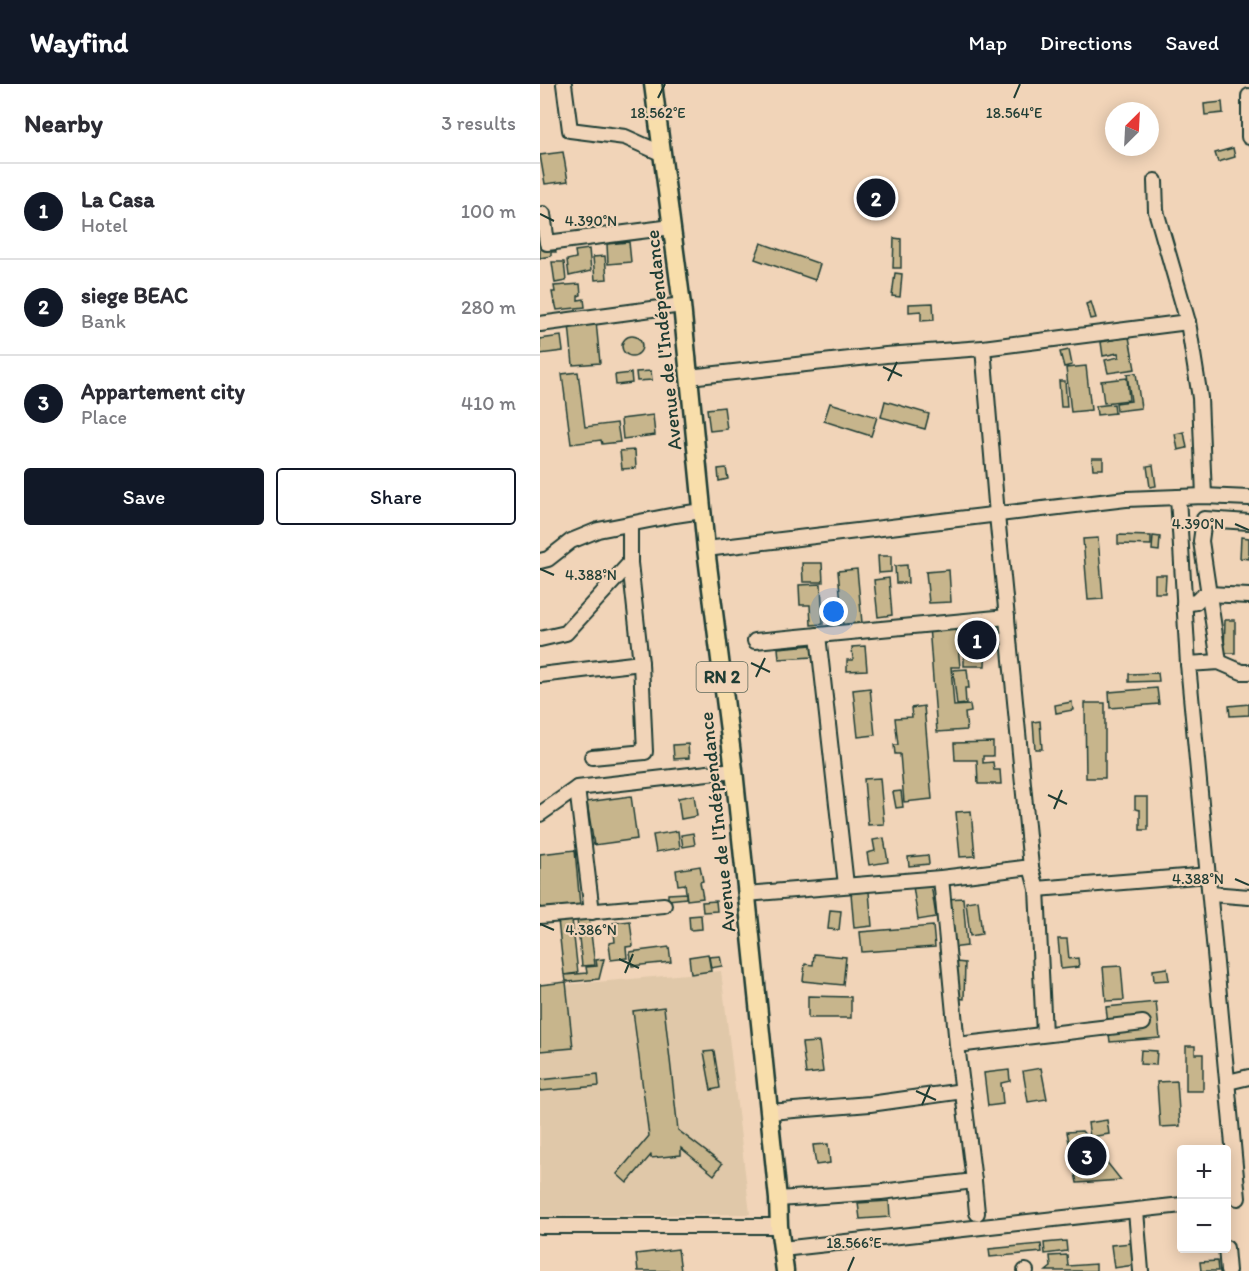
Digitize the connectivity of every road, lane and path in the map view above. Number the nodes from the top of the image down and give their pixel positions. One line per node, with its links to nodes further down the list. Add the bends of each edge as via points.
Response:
1 (564, 84): 5 (street, via 570,130 625,137)
2 (653, 84): 5 (main road, Avenue de l'Indépendance / RN 2)
3 (1249, 96): 4 (street)
4 (1249, 137)
5 (663, 154): 8 (main road, Avenue de l'Indépendance / RN 2)
6 (1155, 181): 10 (street, via 1156,211)
7 (543, 214): 8 (street, via 547,243)
8 (672, 227): 9 (main road, Avenue de l'Indépendance / RN 2)
9 (682, 305): 11 (street); 13 (main road, Avenue de l'Indépendance / RN 2)
10 (1188, 322): 12 (street); 14 (street, via 1200,398)
11 (540, 324)
12 (983, 348): 13 (street); 18 (street)
13 (689, 377): 17 (main road, Avenue de l'Indépendance / RN 2)
14 (1204, 496): 15 (street); 16 (street)
15 (1178, 497): 18 (street, via 1126,499); 26 (street)
16 (1249, 498)
17 (702, 511): 20 (street); 21 (main road, Avenue de l'Indépendance / RN 2)
18 (997, 515): 21 (street); 27 (street)
19 (1249, 522): 24 (street, via 1204,519 1201,540)
20 (630, 524): 22 (street, via 598,530 571,541); 23 (street)
21 (706, 549): 37 (main road, Avenue de l'Indépendance / RN 2)
22 (540, 561)
23 (630, 563): 29 (street, via 566,633); 32 (street)
24 (1208, 594): 25 (street); 26 (street); 31 (street)
25 (1249, 596)
26 (1184, 604): 33 (street)
27 (1007, 617): 28 (street); 40 (street)
28 (818, 636): 30 (street); 43 (street)
29 (540, 639)
30 (755, 641)
31 (1218, 662): 33 (street); 34 (street)
32 (640, 663): 35 (street); 36 (street, via 645,752)
33 (1188, 664): 41 (street)
34 (1249, 672)
35 (540, 675)
36 (592, 757)
37 (735, 770): 38 (street); 45 (main road, Avenue de l'Indépendance / RN 2)
38 (577, 788): 39 (street); 49 (street)
39 (540, 814)
40 (1031, 867): 42 (street); 44 (street)
41 (1209, 875): 44 (street); 46 (street)
42 (941, 878): 43 (street); 53 (street)
43 (846, 885): 45 (street)
44 (1037, 889): 52 (street)
45 (746, 894): 57 (main road, Avenue de l'Indépendance / RN 2)
46 (1211, 894): 47 (street); 55 (street)
47 (1249, 897)
48 (664, 905): 49 (street)
49 (592, 912): 50 (street)
50 (540, 916)
51 (1143, 1023): 52 (street)
52 (1044, 1034): 53 (street)
53 (957, 1045): 56 (street)
54 (1249, 1077): 55 (street)
55 (1228, 1082): 59 (street)
56 (963, 1091): 57 (street); 58 (street)
57 (769, 1112): 60 (main road, Avenue de l'Indépendance / RN 2)
58 (974, 1181): 60 (street); 63 (street)
59 (1238, 1198)
60 (778, 1199): 65 (main road, Avenue de l'Indépendance / RN 2)
61 (1177, 1206): 62 (street)
62 (1136, 1211): 66 (street); 69 (street)
63 (977, 1213)
64 (540, 1226): 65 (street)
65 (779, 1226): 66 (main road, Avenue de l'Indépendance / RN 2)
66 (782, 1249): 68 (main road, Avenue de l'Indépendance / RN 2)
67 (1226, 1253): 70 (street)
68 (785, 1271)
69 (1142, 1271)
70 (1228, 1271)

